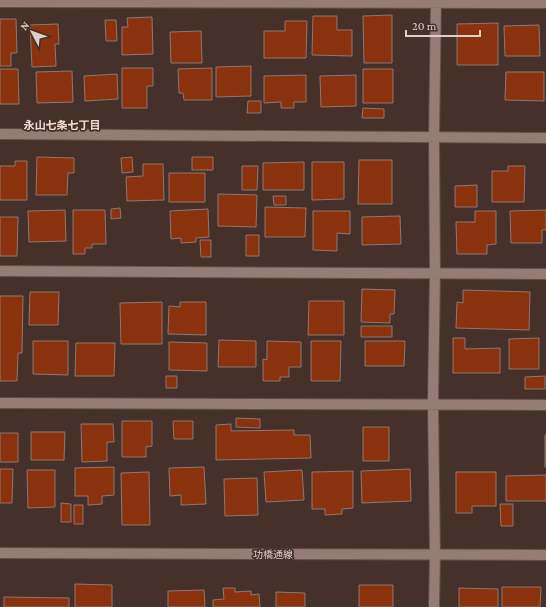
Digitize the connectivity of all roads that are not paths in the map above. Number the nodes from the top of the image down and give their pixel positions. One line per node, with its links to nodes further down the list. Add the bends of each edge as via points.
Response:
1 (436, 1): 2 (street); 3 (street); 5 (street)
2 (0, 2)
3 (546, 3)
4 (0, 134): 5 (street)
5 (434, 138): 6 (street); 8 (street)
6 (546, 138)
7 (0, 271): 8 (street)
8 (435, 273): 9 (street); 11 (street)
9 (546, 274)
10 (0, 403): 11 (street)
11 (433, 403): 12 (street); 14 (street)
12 (546, 404)
13 (0, 553): 14 (street, 功橋通線)
14 (435, 554): 15 (street, 功橋通線); 16 (street)
15 (546, 555)
16 (434, 607)

